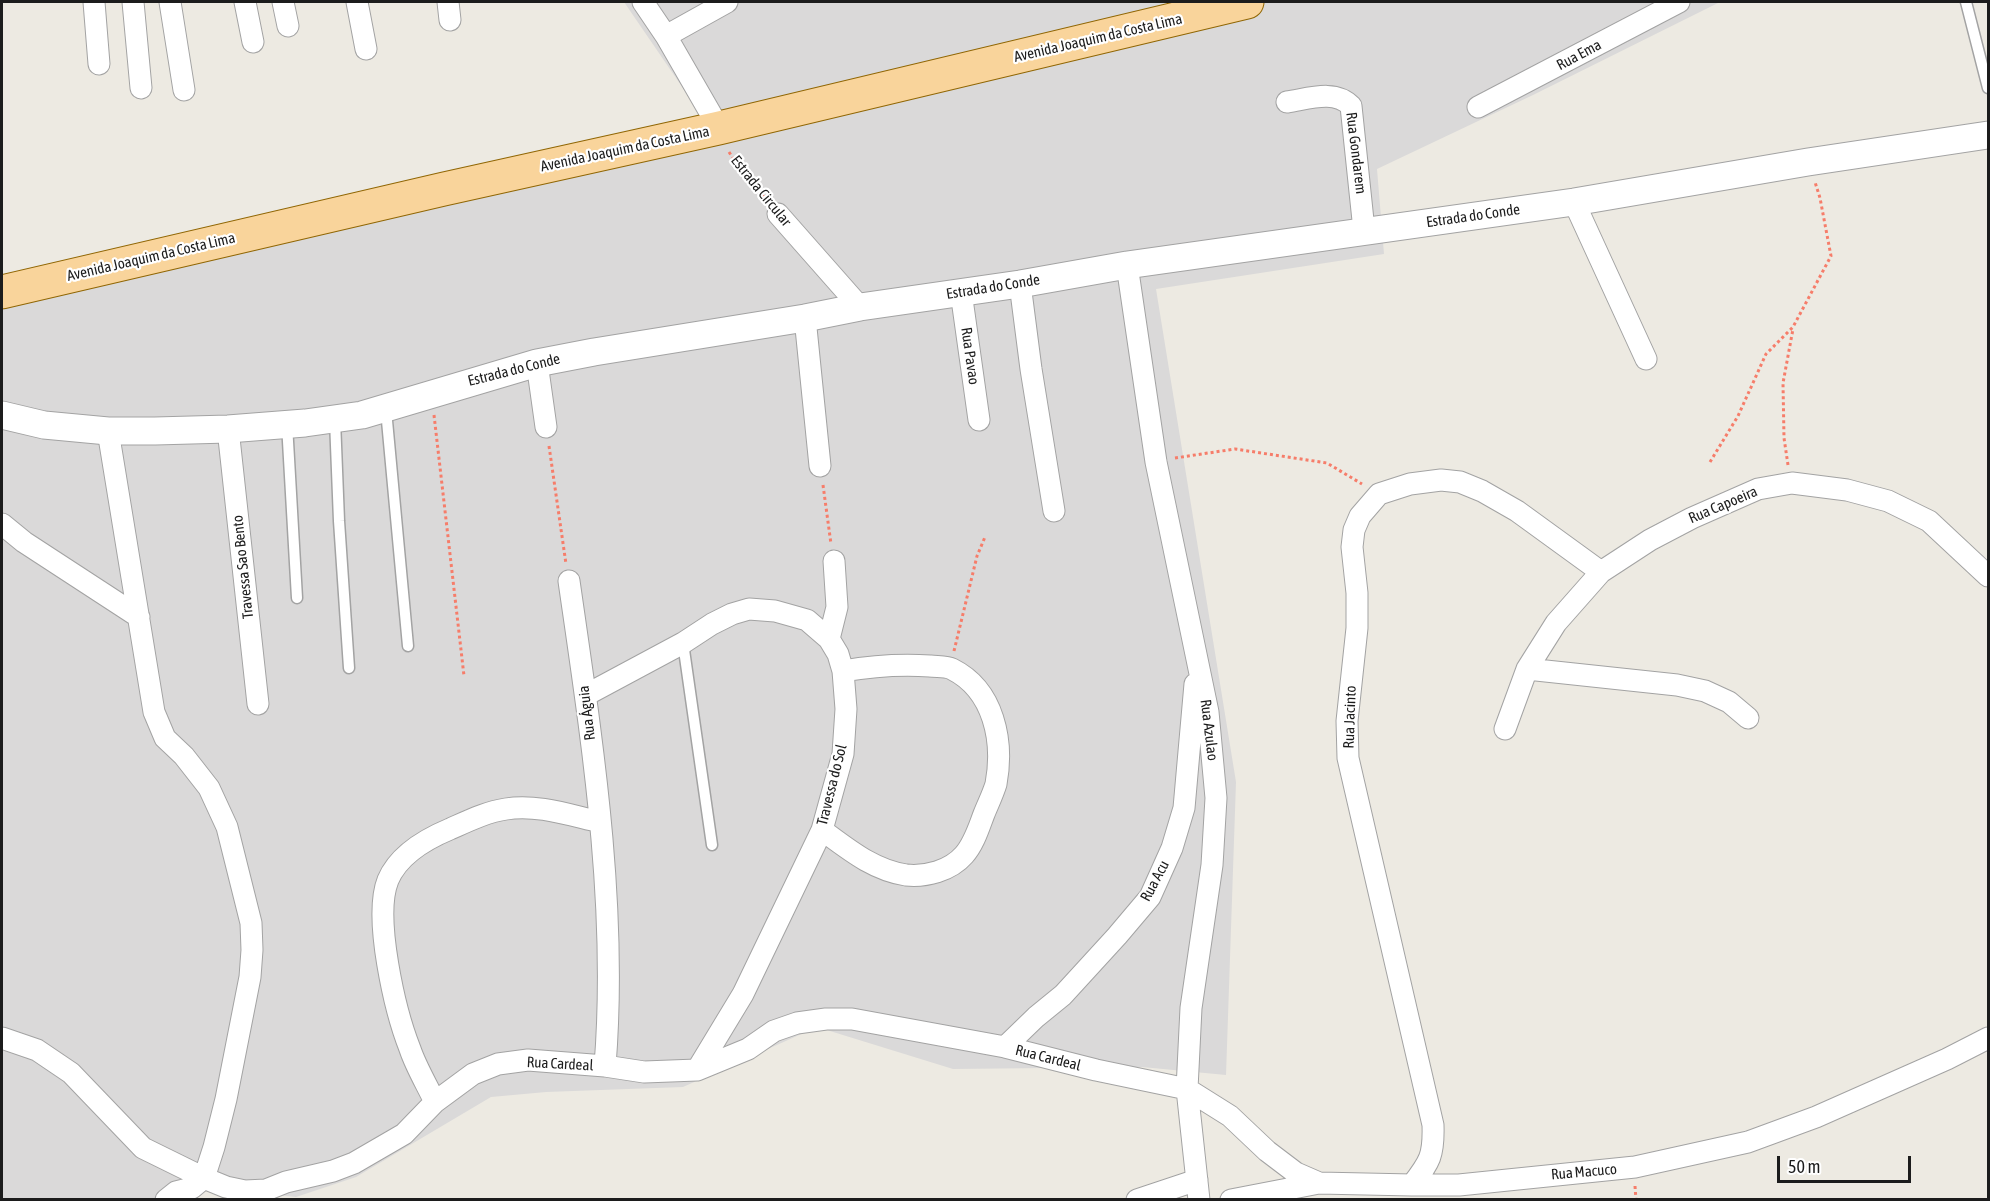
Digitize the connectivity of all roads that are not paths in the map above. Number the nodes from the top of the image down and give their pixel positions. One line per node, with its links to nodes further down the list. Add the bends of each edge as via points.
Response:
1 (94, 2): 16 (street)
2 (133, 2): 17 (street)
3 (170, 2): 19 (street)
4 (245, 2): 14 (street)
5 (283, 2): 12 (street)
6 (357, 2): 15 (street)
7 (643, 2): 13 (street)
8 (727, 2): 13 (street)
9 (1246, 2): 22 (main road, Avenida Joaquim da Costa Lima)
10 (1679, 2): 21 (street, Rua Ema)
11 (1966, 2): 18 (lane)
12 (288, 26)
13 (666, 36): 22 (street)
14 (253, 42)
15 (366, 49)
16 (99, 64)
17 (141, 88)
18 (1989, 88)
19 (184, 90)
20 (1287, 102): 26 (street, Rua Gondarem, via 1333,96 1345,99 1351,106)
21 (1478, 107)
22 (719, 128): 29 (main road, Avenida Joaquim da Costa Lima)
23 (1989, 135): 24 (street, Estrada do Conde)
24 (1574, 202): 26 (street, Estrada do Conde); 33 (street)
25 (778, 214): 31 (street, Estrada Circular)
26 (1364, 230): 27 (street, Estrada do Conde)
27 (1127, 265): 28 (street, Estrada do Conde); 55 (street, Rua Azulao, via 1156,462)
28 (1020, 284): 30 (street, Estrada do Conde); 44 (street)
29 (2, 292)
30 (961, 292): 31 (street, Estrada do Conde); 38 (street, Rua Pavao)
31 (860, 307): 32 (street, Estrada do Conde)
32 (805, 318): 34 (street, Estrada do Conde); 43 (street)
33 (1646, 358)
34 (537, 363): 35 (street, Estrada do Conde); 40 (street)
35 (386, 409): 37 (street, Estrada do Conde); 54 (lane)
36 (2, 416): 42 (street, Estrada do Conde, via 44,425)
37 (335, 419): 39 (street, Estrada do Conde); 56 (lane)
38 (979, 420)
39 (287, 424): 41 (street, Estrada do Conde); 50 (lane)
40 (546, 427)
41 (228, 429): 42 (street, Estrada do Conde); 60 (street, Travessa Sao Bento)
42 (108, 431): 51 (street)
43 (820, 466)
44 (1054, 511)
45 (2, 524): 51 (street)
46 (834, 561): 52 (street, via 837,607)
47 (1601, 572): 48 (street, Rua Capoeira, via 1692,518 1758,489 1792,483 1847,490 1888,501 1929,521); 57 (street, Rua Capoeira, via 1556,623); 75 (street, Rua Jacinto, via 1517,511 1460,482 1410,484 1379,494 1360,516 1354,530 1357,628 1347,721 1348,758 1433,1125 1434,1144 1428,1165)
48 (1989, 576)
49 (569, 581): 59 (street, Rua Águia)
50 (297, 598)
51 (139, 617): 73 (street, via 154,712 165,738 197,772 219,808 251,923 250,977 226,1099)
52 (830, 639): 53 (street, Travessa do Sol, via 807,620 776,611 749,609 722,619); 58 (street, Travessa do Sol)
53 (683, 643): 59 (street, Travessa do Sol); 65 (lane)
54 (408, 645)
55 (1197, 663): 68 (street, Rua Acu, via 1184,808 1172,848 1150,897 1063,995); 71 (street, Rua Azulao, via 1208,712 1216,798 1212,865 1191,1008)
56 (349, 669)
57 (1527, 669): 61 (street, via 1705,691 1729,702); 62 (street, Rua Capoeira)
58 (843, 671): 64 (street, Travessa do Sol, via 843,754); 64 (street, via 876,665 950,668 970,680 983,695 995,723 999,756 995,786 976,833 965,855 950,867 929,874 907,875 887,870 857,856)
59 (586, 695): 63 (street, Rua Águia)
60 (258, 704)
61 (1748, 718)
62 (1505, 729)
63 (600, 822): 69 (street, Rua Águia, via 610,966); 72 (street, via 527,807 505,809 478,817 417,846 401,860 388,880 385,945 396,1008 410,1051)
64 (822, 830): 70 (street, Travessa do Sol, via 743,994)
65 (712, 845)
66 (2, 1038): 73 (street, Rua Cardeal, via 37,1050 71,1073 143,1149)
67 (1989, 1038): 75 (street, Rua Macuco, via 1816,1117 1748,1142 1635,1167 1459,1185)
68 (1005, 1047): 70 (street, Rua Cardeal, via 852,1019 826,1019 774,1031 748,1049); 71 (street, Rua Cardeal)
69 (605, 1066): 70 (street, Rua Cardeal, via 644,1072); 72 (street, Rua Cardeal, via 528,1060 498,1064 472,1074)
70 (697, 1070)
71 (1187, 1089): 74 (street, Rua Macuco, via 1230,1116 1296,1173); 76 (street, Rua Azulao)
72 (435, 1102): 73 (street, Rua Cardeal, via 404,1134 333,1171 266,1190 245,1191)
73 (204, 1178): 77 (street)
74 (1319, 1183): 75 (street, Rua Macuco); 79 (street)
75 (1412, 1185)
76 (1198, 1190): 78 (street)
77 (166, 1200)
78 (1137, 1200)
79 (1231, 1200)

